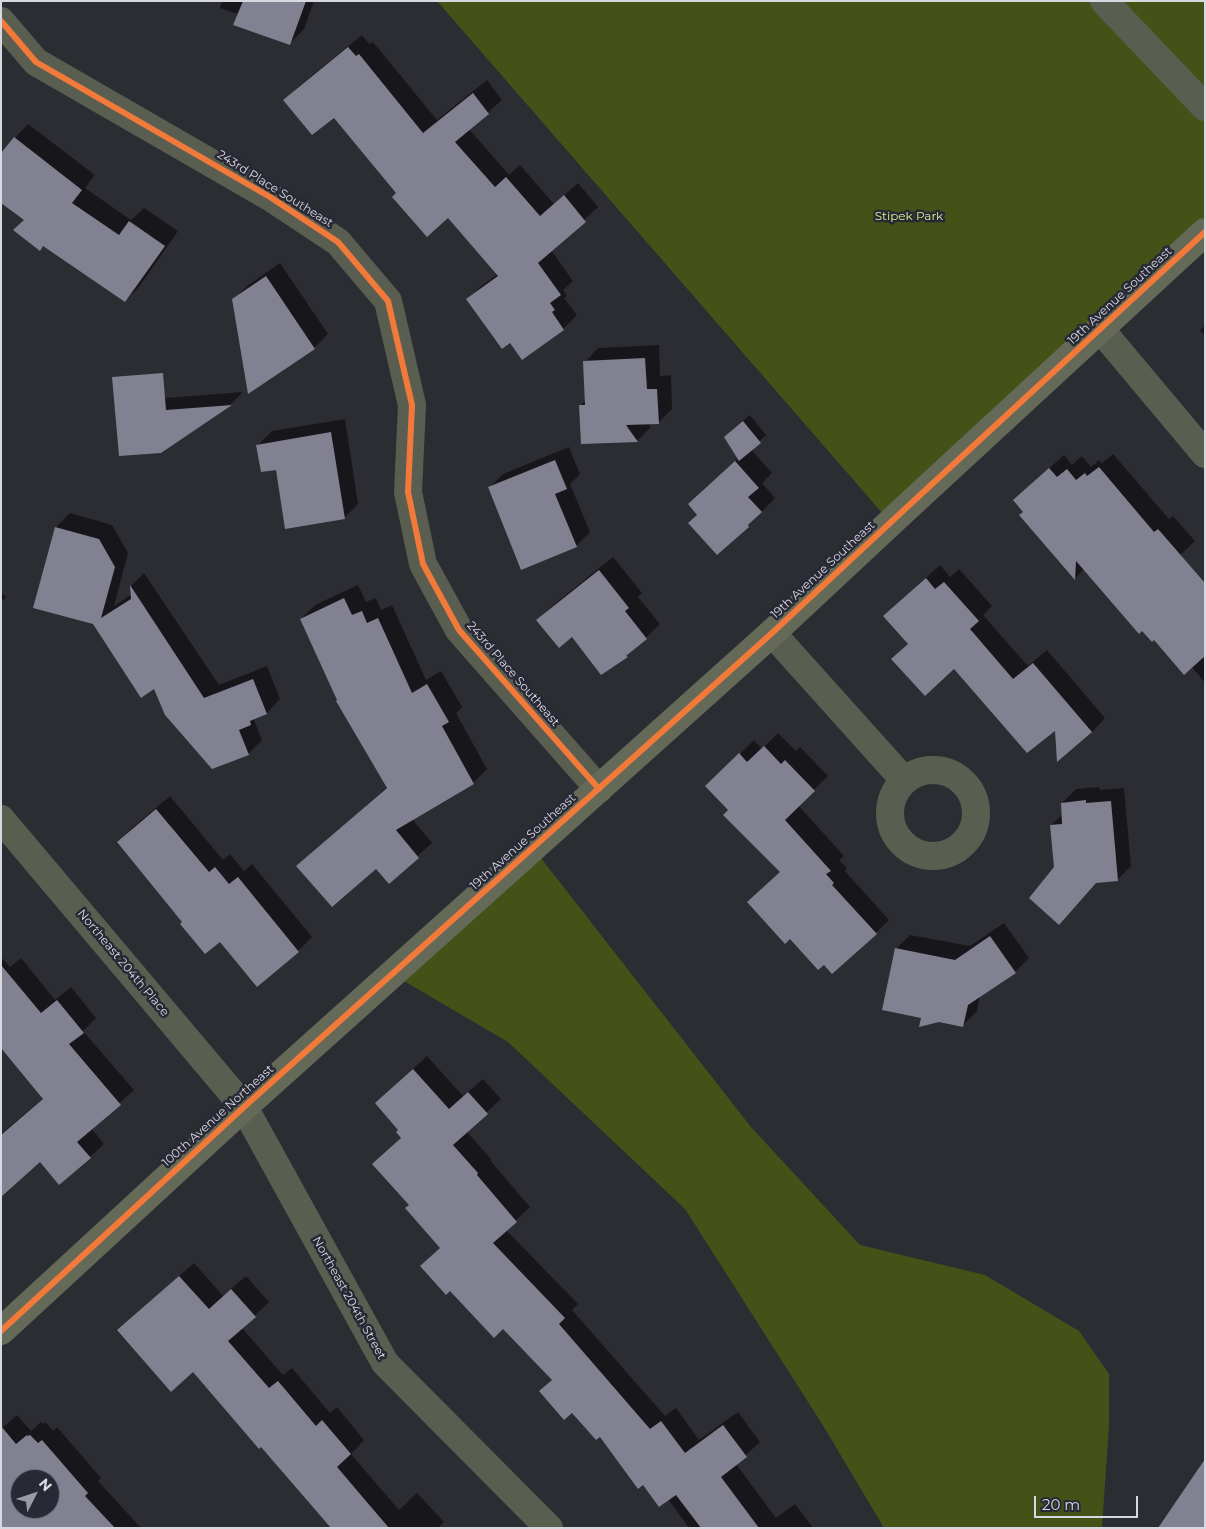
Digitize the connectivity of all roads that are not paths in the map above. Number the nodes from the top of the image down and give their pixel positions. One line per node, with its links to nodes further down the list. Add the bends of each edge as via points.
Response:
1 (1104, 1): 3 (street)
2 (1, 21): 9 (street, 243rd Place Southeast, via 36,62 270,197 338,242 388,302 412,405 408,492 423,564 459,630)
3 (1205, 107)
4 (1205, 232): 5 (street, 19th Avenue Southeast)
5 (1101, 330): 6 (street); 7 (street, 19th Avenue Southeast, via 904,508)
6 (1205, 454)
7 (772, 633): 8 (street); 9 (street, 19th Avenue Southeast)
8 (904, 780)
9 (599, 789): 11 (street, 19th Avenue Southeast)
10 (1, 819): 12 (street, Northeast 204th Place)
11 (452, 920): 12 (street, 100th Avenue Northeast)
12 (244, 1107): 13 (street, 100th Avenue Northeast); 14 (street, Northeast 204th Street, via 385,1363)
13 (1, 1331)
14 (549, 1528)

